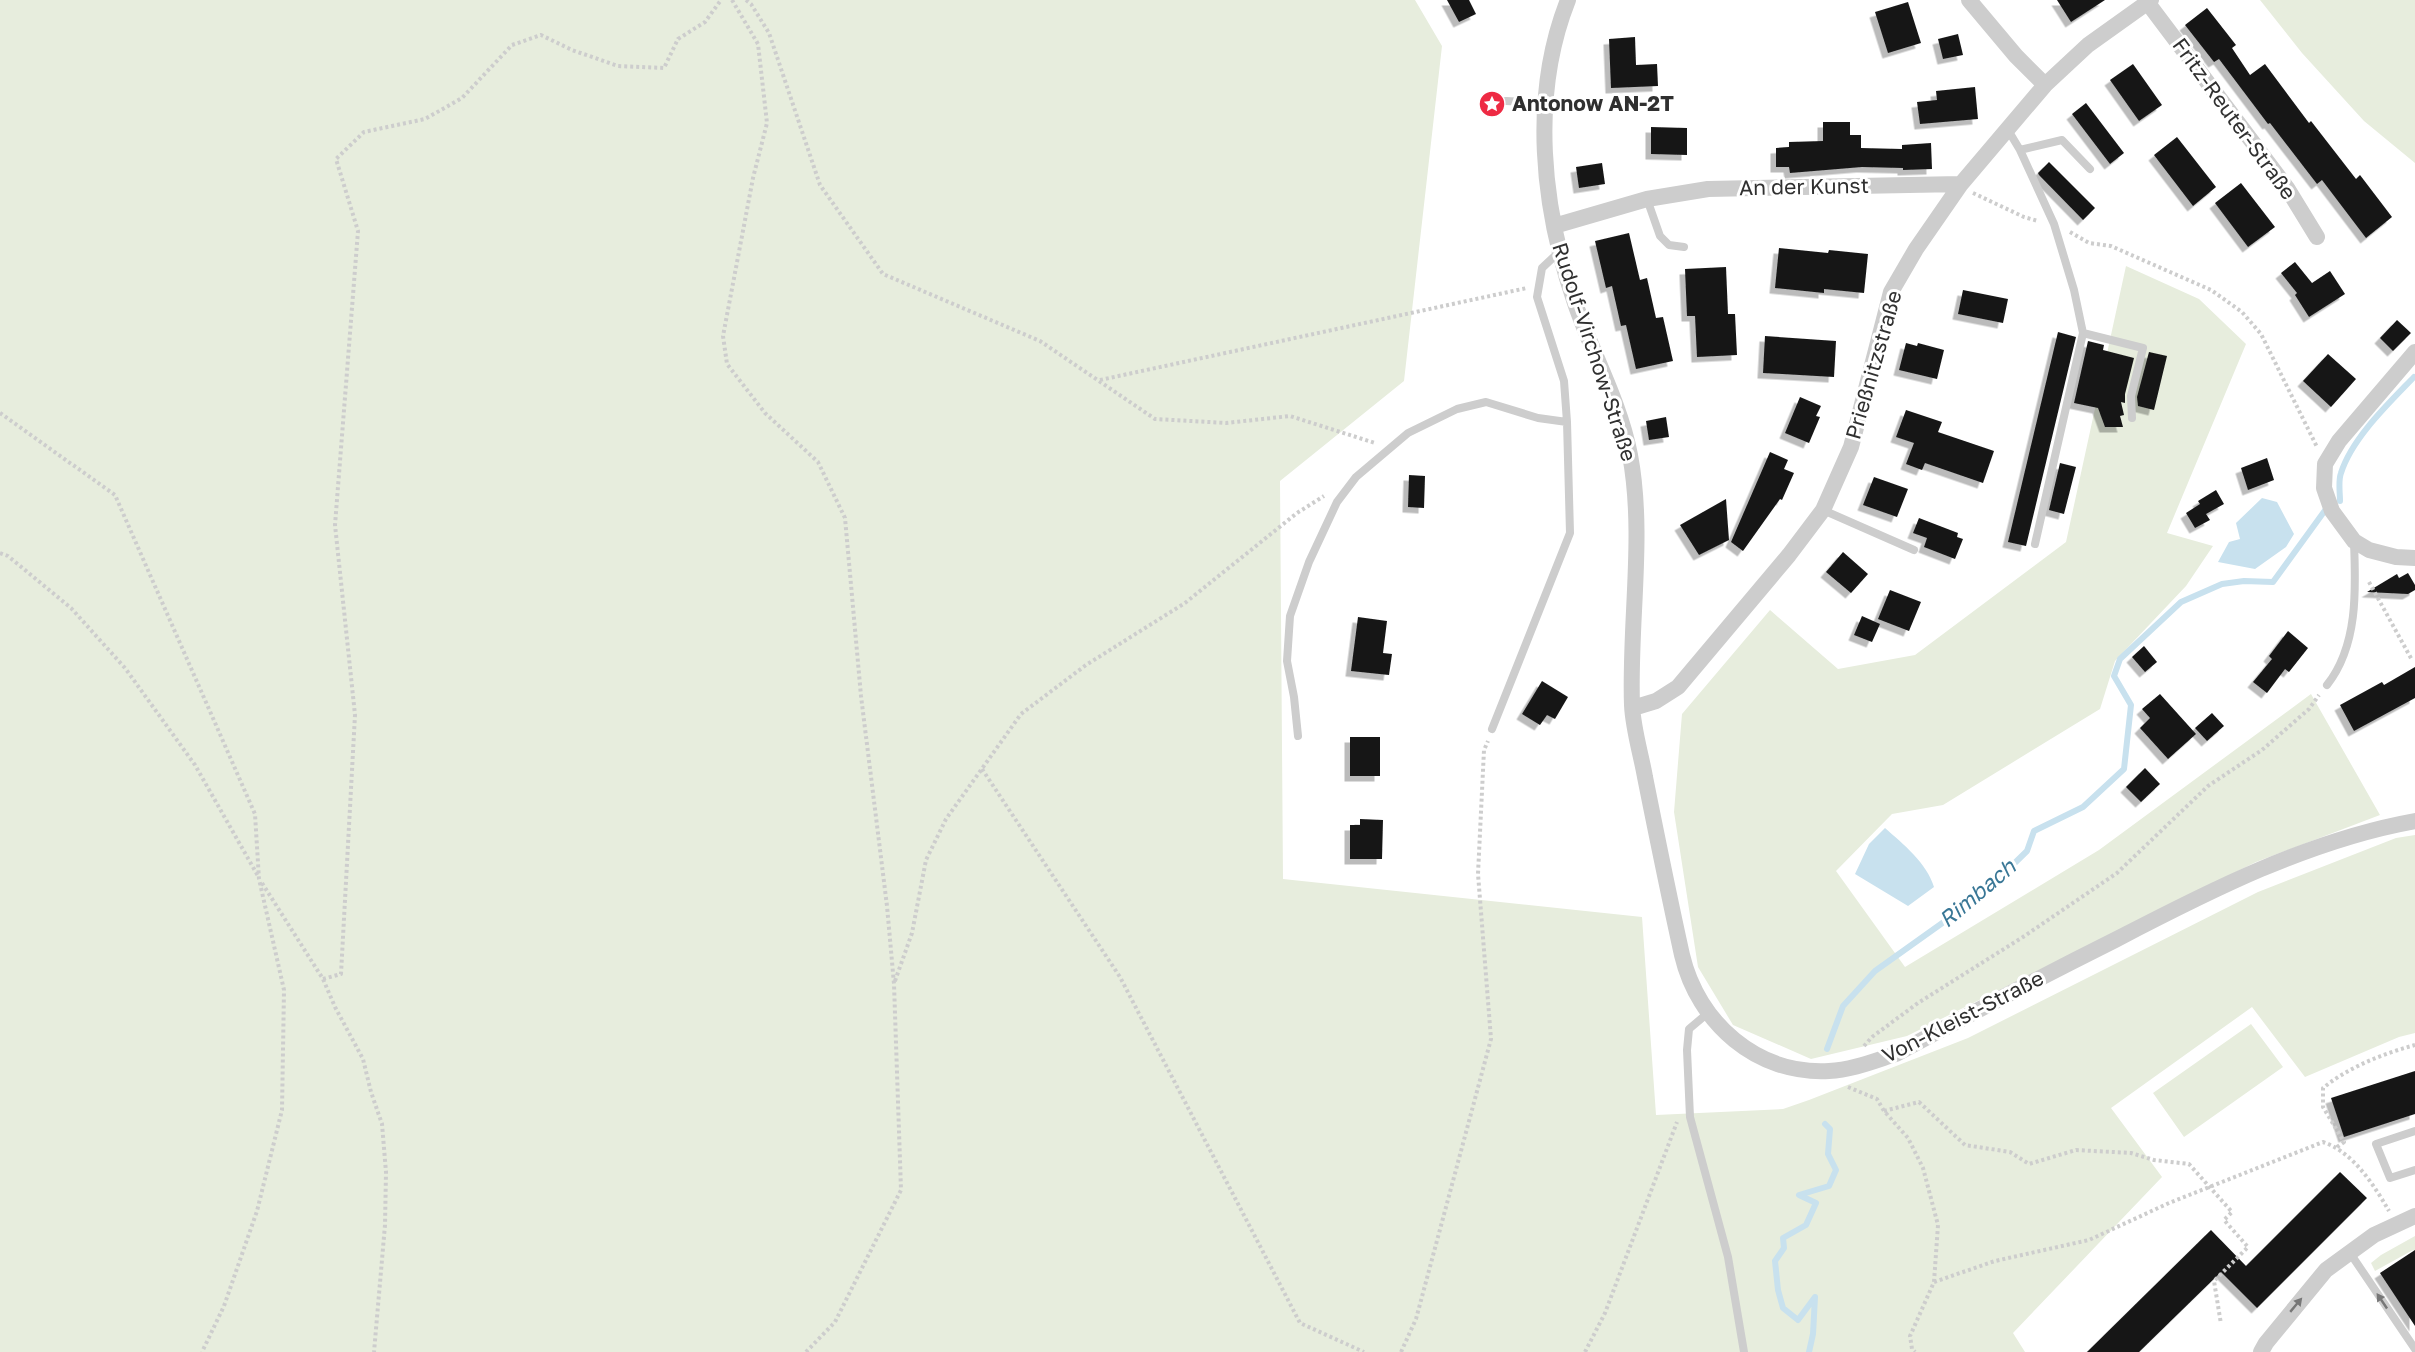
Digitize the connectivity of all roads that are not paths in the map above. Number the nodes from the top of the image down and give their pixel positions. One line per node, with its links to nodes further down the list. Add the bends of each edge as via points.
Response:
1 (1568, 0): 6 (street, Rudolf-Virchow-Straße, via 1552,52)
2 (1969, 0): 4 (street)
3 (2149, 1): 4 (street, Prießnitzstraße, via 2088,45); 13 (street, Fritz-Reuter-Straße, via 2287,188)
4 (2044, 85): 7 (street, Prießnitzstraße)
5 (1506, 101): 6 (lane)
6 (1545, 102): 12 (street, Rudolf-Virchow-Straße, via 1547,178)
7 (2008, 130): 8 (lane); 10 (street, Prießnitzstraße)
8 (2020, 150): 9 (lane, via 2062,140); 16 (lane, via 2054,224)
9 (2090, 169)
10 (1961, 184): 11 (street, An der Kunst, via 1708,189); 20 (street, Prießnitzstraße, via 1891,292 1851,447)
11 (1647, 199): 12 (street, An der Kunst); 14 (lane, via 1660,236 1669,245)
12 (1554, 226): 15 (street, Rudolf-Virchow-Straße)
13 (2317, 237)
14 (1684, 247)
15 (1559, 252): 19 (lane, via 1542,268 1537,297 1564,381); 26 (street, Rudolf-Virchow-Straße, via 1630,454 1636,525)
16 (2083, 333): 18 (lane, via 2143,348 2131,396); 22 (lane)
17 (2415, 352): 21 (street, via 2339,441 2325,464 2324,488 2332,511)
18 (2132, 418)
19 (1567, 422): 27 (lane, via 1570,533); 28 (lane, via 1486,402 1457,409 1408,433 1356,477 1337,502 1309,562 1290,616 1287,661)
20 (1823, 510): 23 (lane); 26 (street, Prießnitzstraße, via 1678,687 1656,701)
21 (2354, 541): 24 (street, via 2369,550); 25 (lane, via 2349,642 2339,670)
22 (2035, 544)
23 (1914, 550)
24 (2415, 558)
25 (2327, 685)
26 (1632, 708): 30 (street, Von-Kleist-Straße, via 1684,964)
27 (1492, 729)
28 (1298, 736)
29 (2415, 820): 30 (street, Von-Kleist-Straße, via 2360,834 2253,873 2170,911 1896,1054 1865,1064 1840,1070 1803,1069 1764,1058 1727,1036)
30 (1708, 1013): 36 (lane, via 1689,1029 1690,1117 1728,1257)
31 (2415, 1131): 32 (lane, via 2376,1144 2390,1178)
32 (2415, 1170)
33 (2415, 1216): 34 (street, via 2374,1235)
34 (2350, 1253): 35 (lane, one-way to 34); 37 (street, one-way to 34, via 2326,1270)
35 (2415, 1349)
36 (1744, 1352)
37 (2261, 1352)

